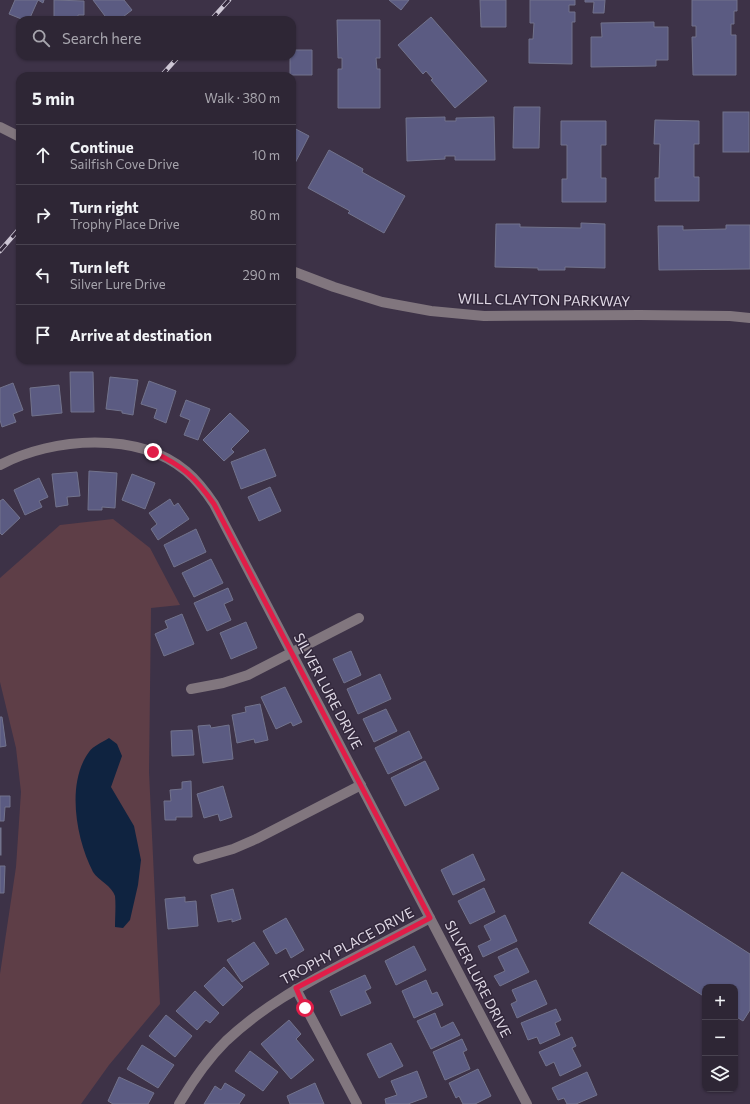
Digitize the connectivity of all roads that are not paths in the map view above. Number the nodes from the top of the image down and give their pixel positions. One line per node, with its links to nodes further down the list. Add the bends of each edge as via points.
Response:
1 (0, 127): 2 (street)
2 (16, 135)
3 (296, 273): 5 (street, WILL CLAYTON PARKWAY, via 382,302 432,311 484,316)
4 (750, 310): 5 (street, WILL CLAYTON PARKWAY)
5 (730, 316): 6 (street, WILL CLAYTON PARKWAY)
6 (750, 318)
7 (0, 465): 9 (street, SILVER LURE DRIVE, via 39,449 92,443 133,446 170,460 201,485 214,504)
8 (359, 618): 9 (street)
9 (291, 652): 10 (street, via 248,675); 11 (street, SILVER LURE DRIVE)
10 (191, 689)
11 (361, 785): 12 (street, via 256,839); 13 (street, SILVER LURE DRIVE)
12 (198, 859)
13 (430, 918): 14 (street, TROPHY PLACE DRIVE); 17 (street, SILVER LURE DRIVE)
14 (296, 988): 15 (street, TROPHY PLACE DRIVE, via 225,1042 188,1088); 16 (street)
15 (179, 1104)
16 (357, 1104)
17 (527, 1104)

